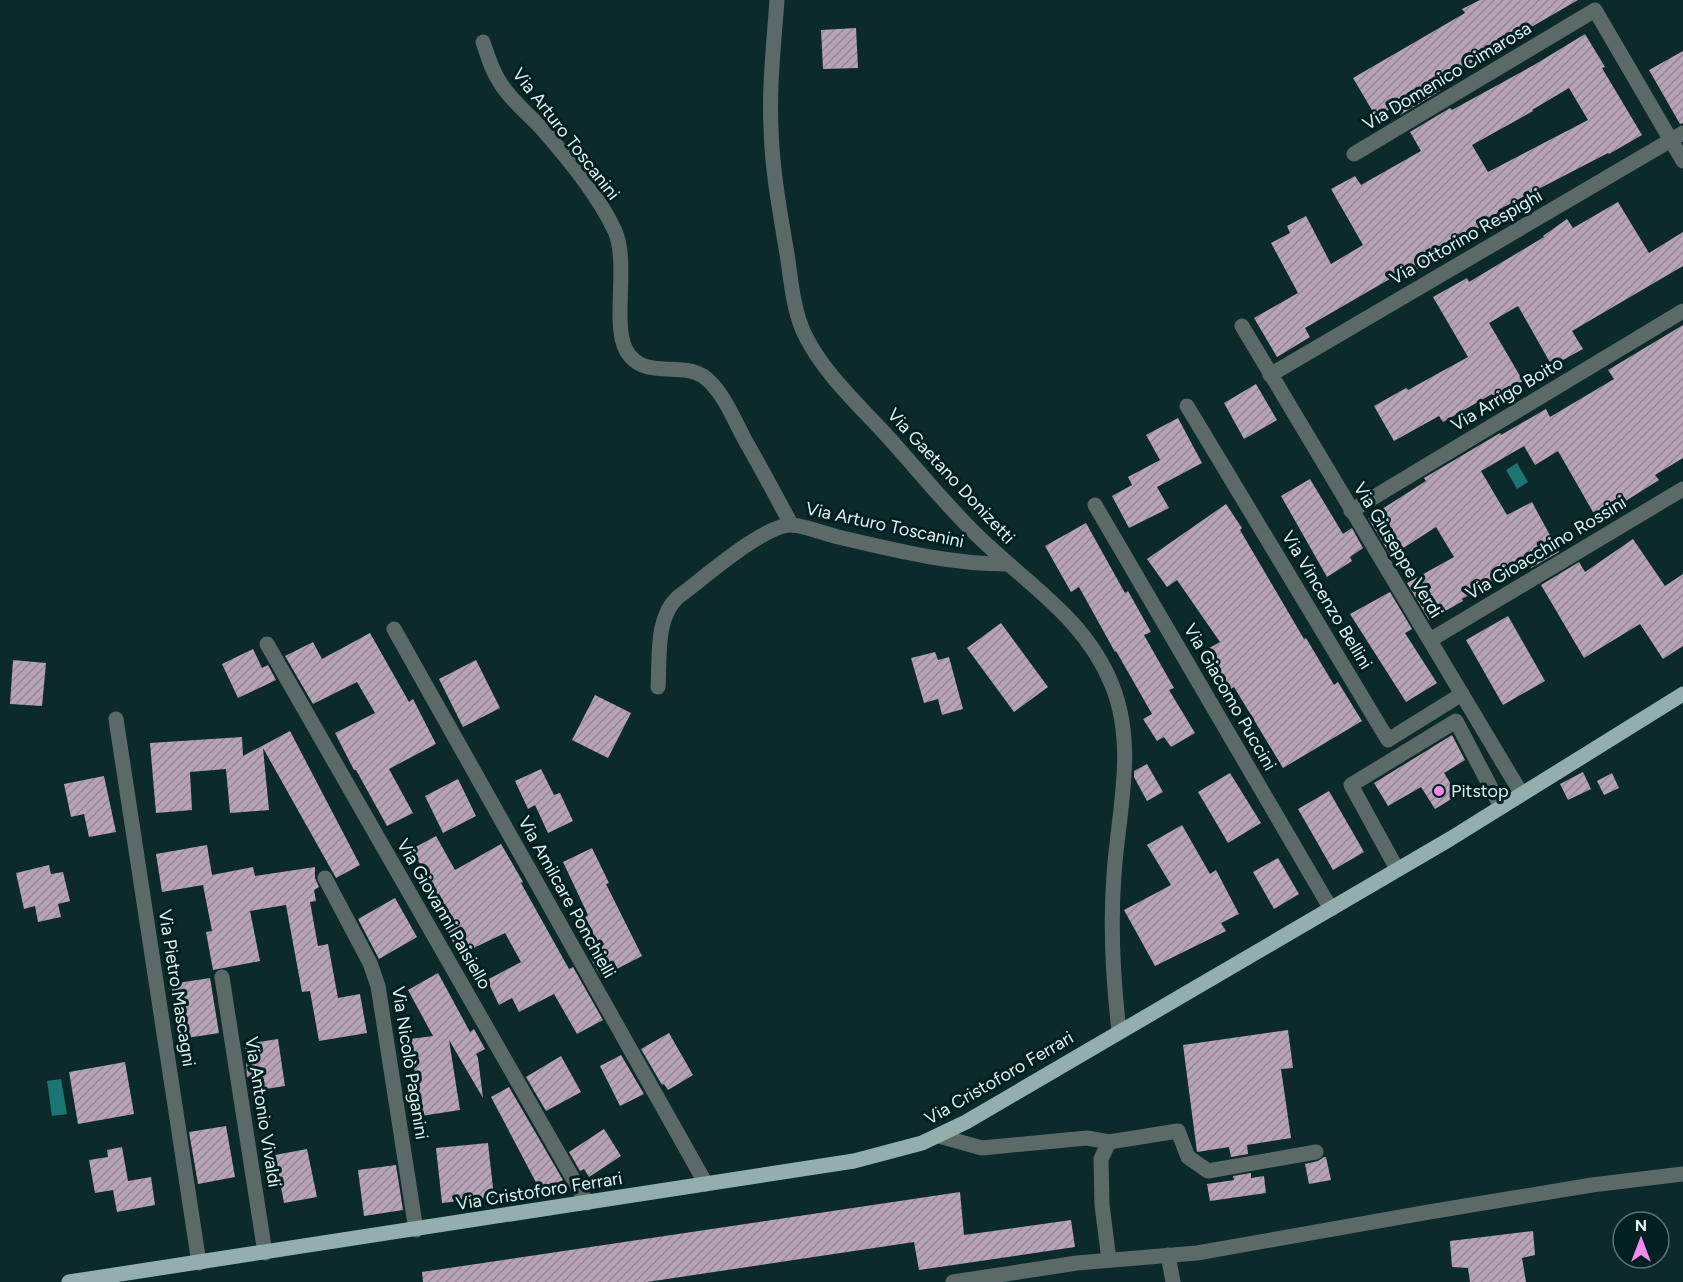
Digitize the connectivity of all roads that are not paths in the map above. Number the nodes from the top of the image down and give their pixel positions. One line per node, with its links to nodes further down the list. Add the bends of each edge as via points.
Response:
1 (777, 0): 15 (street, Via Gaetano Donizetti, via 771,89 773,163 795,300 804,332 830,373 956,515)
2 (1592, 5): 4 (street, Via Domenico Cimarosa); 5 (street, Via Domenico Cimarosa)
3 (483, 42): 14 (street, Via Arturo Toscanini, via 501,85 575,170 615,232 621,253 621,328 627,352 652,368 693,372 708,381 729,410)
4 (1676, 136): 6 (street, Via Domenico Cimarosa); 9 (street, Via Ottorino Respighi)
5 (1354, 154)
6 (1683, 162)
7 (1683, 311): 13 (street, Via Arrigo Boito)
8 (1242, 326): 9 (street, Via Giuseppe Verdi)
9 (1270, 375): 13 (street, Via Giuseppe Verdi)
10 (1187, 406): 20 (street, Via Vincenzo Bellini, via 1388,740)
11 (1683, 489): 17 (street, Via Gioacchino Rossini)
12 (1095, 505): 27 (street, Via Giacomo Puccini)
13 (1351, 511): 17 (street, Via Giuseppe Verdi)
14 (791, 525): 15 (street, Via Arturo Toscanini, via 933,557); 19 (street, Via Arturo Toscanini, via 761,536 670,606 662,626)
15 (1007, 564): 29 (street, Via Gaetano Donizetti, via 1060,609 1081,633 1105,669 1121,714 1125,773 1112,918)
16 (394, 629): 34 (street, Via Amilcare Ponchielli)
17 (1430, 640): 20 (street, Via Giuseppe Verdi)
18 (267, 644): 35 (street, Via Giovanni Paisiello)
19 (658, 687)
20 (1462, 694): 23 (street, Via Giuseppe Verdi)
21 (1683, 694): 23 (main road, Via Cristoforo Ferrari)
22 (116, 719): 40 (street, Via Pietro Mascagni)
23 (1521, 793): 24 (main road, Via Cristoforo Ferrari)
24 (1501, 807): 25 (main road, Via Cristoforo Ferrari); 25 (street, via 1456,721 1351,784)
25 (1397, 869): 27 (main road, Via Cristoforo Ferrari)
26 (325, 878): 36 (street, Via Nicolò Paganini, via 378,986)
27 (1331, 909): 29 (main road, Via Cristoforo Ferrari)
28 (222, 976): 37 (street, Via Antonio Vivaldi)
29 (1119, 1031): 30 (main road, Via Cristoforo Ferrari)
30 (939, 1136): 31 (street, via 982,1148 1087,1138); 34 (main road, Via Cristoforo Ferrari, via 881,1155)
31 (1109, 1142): 32 (street, via 1178,1131 1188,1157 1208,1171); 39 (street, via 1101,1159)
32 (1316, 1152)
33 (1683, 1174): 38 (street, via 1581,1187)
34 (706, 1184): 35 (main road, Via Cristoforo Ferrari)
35 (587, 1203): 36 (main road, Via Cristoforo Ferrari)
36 (416, 1230): 37 (main road, Via Cristoforo Ferrari)
37 (266, 1253): 40 (main road, Via Cristoforo Ferrari)
38 (1168, 1255): 39 (street); 43 (street)
39 (1109, 1260): 42 (street)
40 (199, 1263): 41 (main road, Via Cristoforo Ferrari)
41 (69, 1282)
42 (952, 1282)
43 (1173, 1282)

